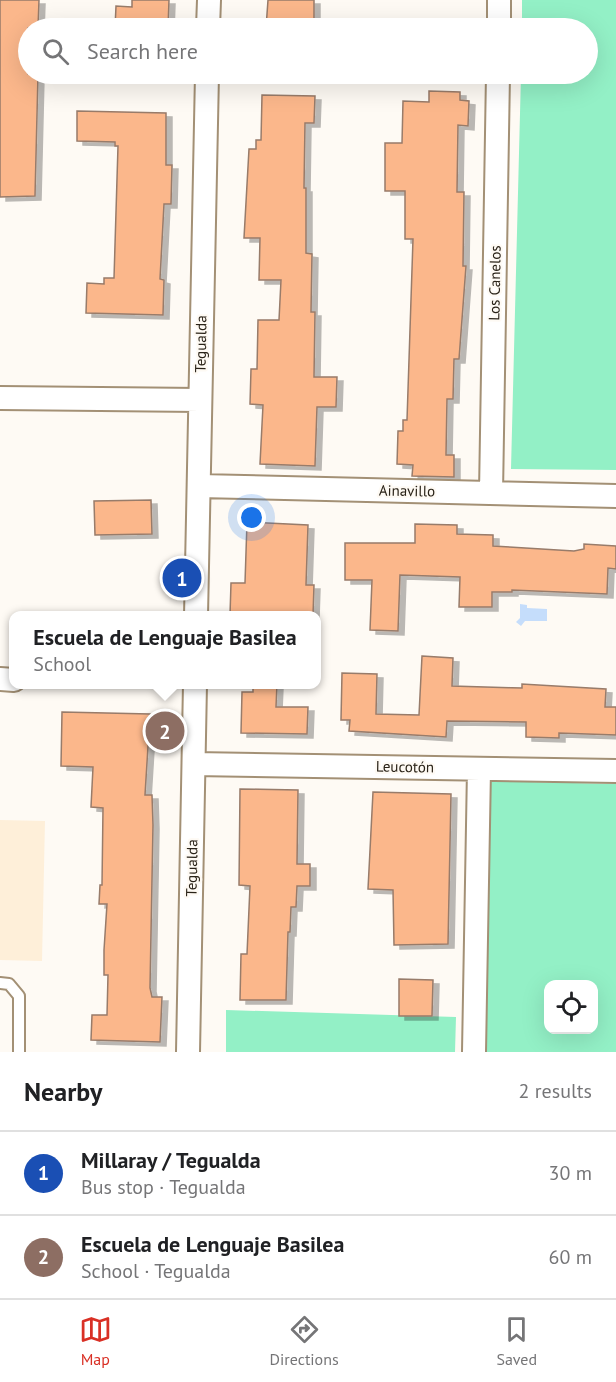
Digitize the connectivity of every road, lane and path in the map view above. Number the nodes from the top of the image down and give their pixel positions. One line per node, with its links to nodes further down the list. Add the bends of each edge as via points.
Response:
1 (209, 0): 3 (street)
2 (499, 0): 4 (street)
3 (208, 18)
4 (499, 18)
5 (207, 84): 8 (street, Tegualda)
6 (498, 84): 10 (street, Los Canelos)
7 (0, 398): 8 (street)
8 (200, 400): 9 (street, Tegualda)
9 (199, 486): 10 (street, Ainavillo); 12 (street, Tegualda)
10 (491, 493): 11 (street, Ainavillo)
11 (616, 496)
12 (196, 611)
13 (195, 689): 14 (street, Tegualda)
14 (194, 764): 15 (street, Leucotón); 19 (street, Tegualda)
15 (479, 769): 16 (street, Leucotón); 20 (street)
16 (616, 771)
17 (0, 983): 18 (lane, via 9,984 19,996)
18 (19, 1052)
19 (188, 1052)
20 (474, 1052)

